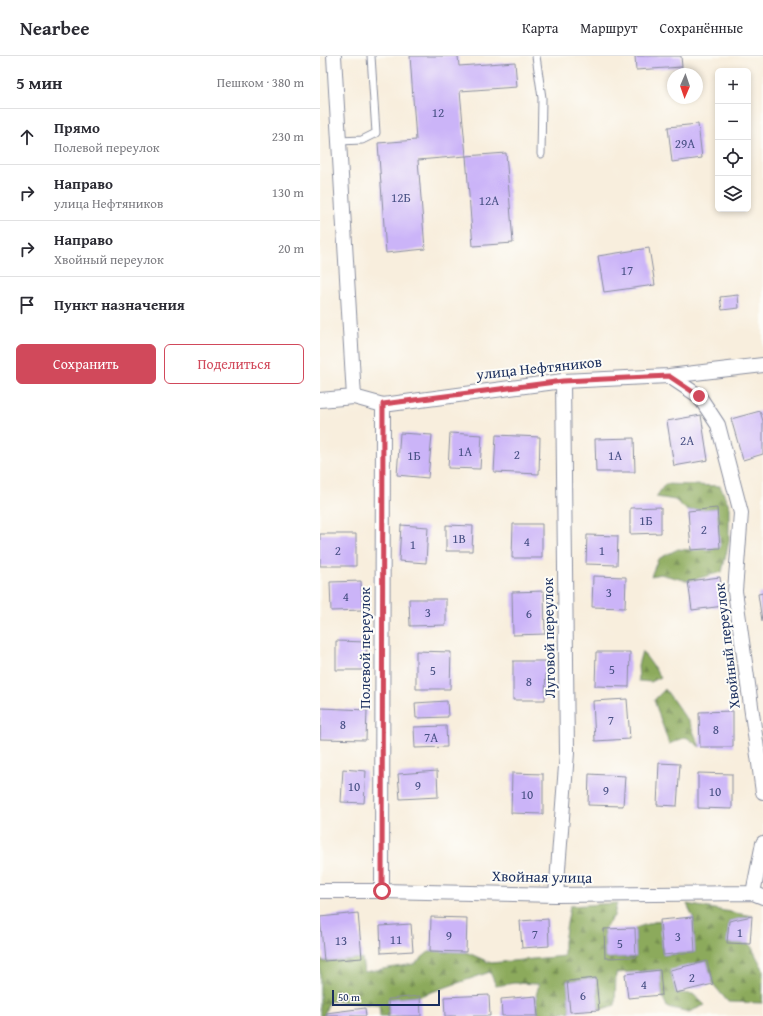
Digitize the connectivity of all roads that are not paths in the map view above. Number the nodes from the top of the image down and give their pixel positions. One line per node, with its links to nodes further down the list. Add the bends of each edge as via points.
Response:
1 (334, 56): 4 (street)
2 (371, 56): 4 (lane, via 376,133 362,140)
3 (536, 56): 5 (lane, via 542,98)
4 (339, 141): 9 (street)
5 (541, 154)
6 (763, 365): 7 (street, улица Нефтяников)
7 (669, 376): 8 (street, улица Нефтяников); 12 (street, Хвойный переулок, via 699,396 718,425 741,513 735,591)
8 (563, 381): 11 (street, улица Нефтяников); 16 (street, Луговой переулок, via 567,753)
9 (354, 397): 10 (street, улица Нефтяников); 11 (street, улица Нефтяников)
10 (320, 400)
11 (383, 404): 15 (street, Полевой переулок)
12 (763, 792)
13 (763, 843): 17 (street)
14 (320, 891): 15 (street, Хвойная улица)
15 (382, 891): 16 (street, Хвойная улица)
16 (556, 895): 17 (street, Хвойная улица)
17 (758, 895)

